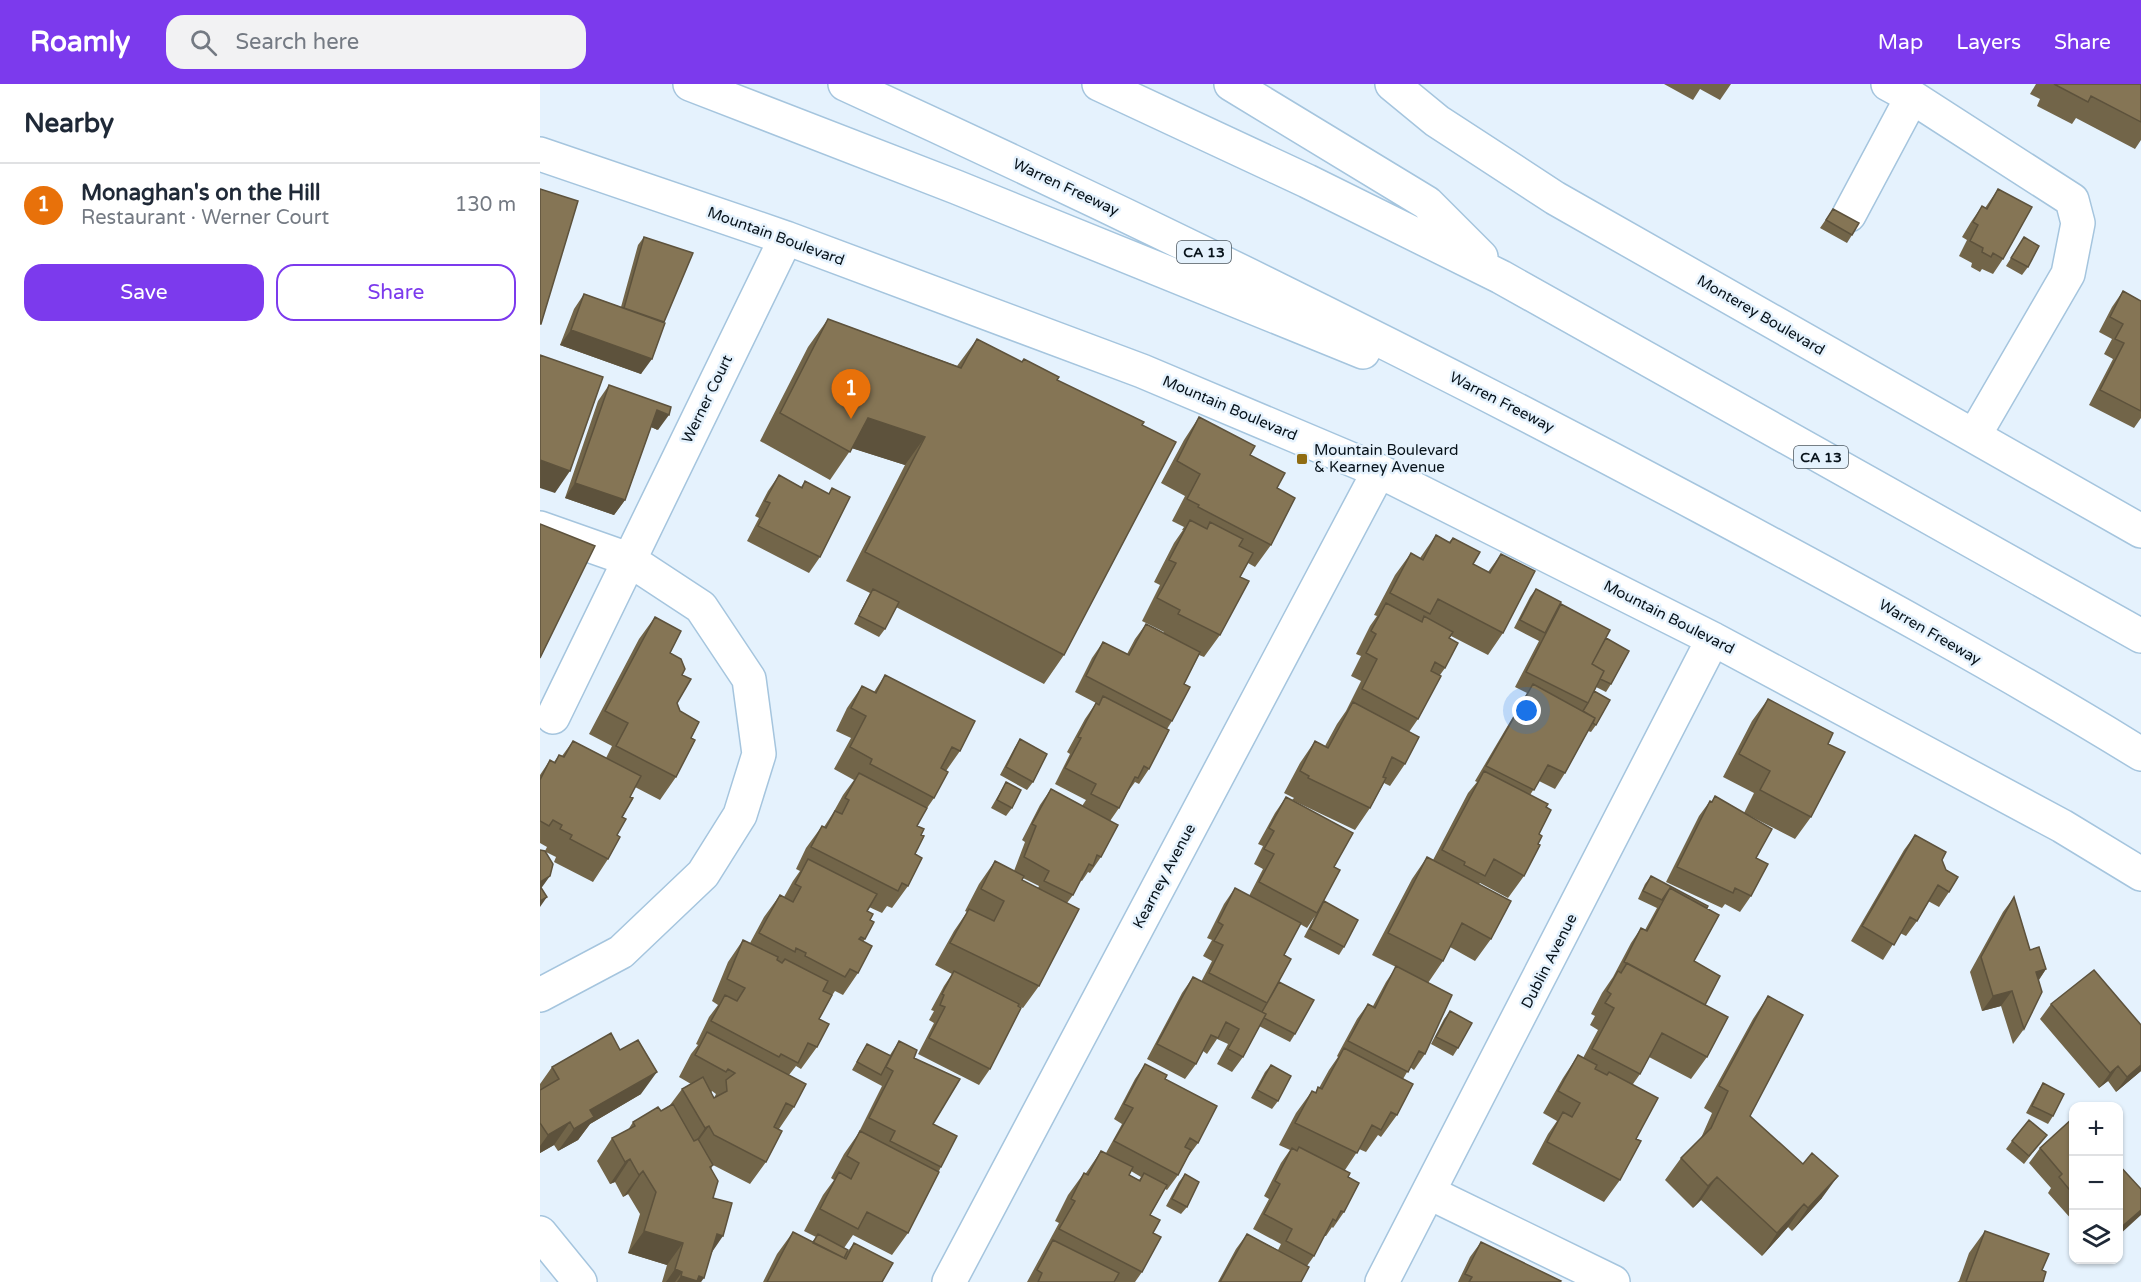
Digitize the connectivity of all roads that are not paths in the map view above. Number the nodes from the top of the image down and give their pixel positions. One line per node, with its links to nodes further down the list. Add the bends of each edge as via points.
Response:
1 (690, 84): 11 (main road, via 945,182)
2 (845, 84): 11 (main road, Warren Freeway / CA 13, via 1262,279)
3 (1100, 84): 10 (main road, CA 13)
4 (1231, 84): 10 (main road, via 1427,203)
5 (1392, 84): 12 (main road, Monterey Boulevard, via 1437,121 1555,198)
6 (1900, 91): 8 (main road); 12 (main road, via 2062,191 2072,200 2078,223 2068,274)
7 (540, 154): 9 (main road, Mountain Boulevard)
8 (1848, 215)
9 (786, 238): 13 (main road, Mountain Boulevard, via 1142,372); 16 (main road, Werner Court)
10 (1501, 277): 17 (main road, CA 13)
11 (1559, 430): 20 (main road, Warren Freeway / CA 13, via 1841,581)
12 (1974, 436): 15 (main road, Monterey Boulevard)
13 (1379, 471): 18 (main road, Mountain Boulevard); 26 (main road, Kearney Avenue)
14 (540, 528): 16 (main road)
15 (2141, 531)
16 (628, 559): 19 (main road, Werner Court); 22 (main road, via 701,607 749,680 759,754 740,815 703,874 621,952)
17 (2141, 636)
18 (1713, 639): 21 (main road, Mountain Boulevard, via 2062,826); 23 (main road, Dublin Avenue)
19 (553, 717)
20 (2141, 754)
21 (2141, 874)
22 (540, 995)
23 (1430, 1192): 27 (main road, Dublin Avenue); 28 (main road)
24 (540, 1233): 25 (main road)
25 (580, 1282)
26 (949, 1282)
27 (1382, 1282)
28 (1613, 1282)

